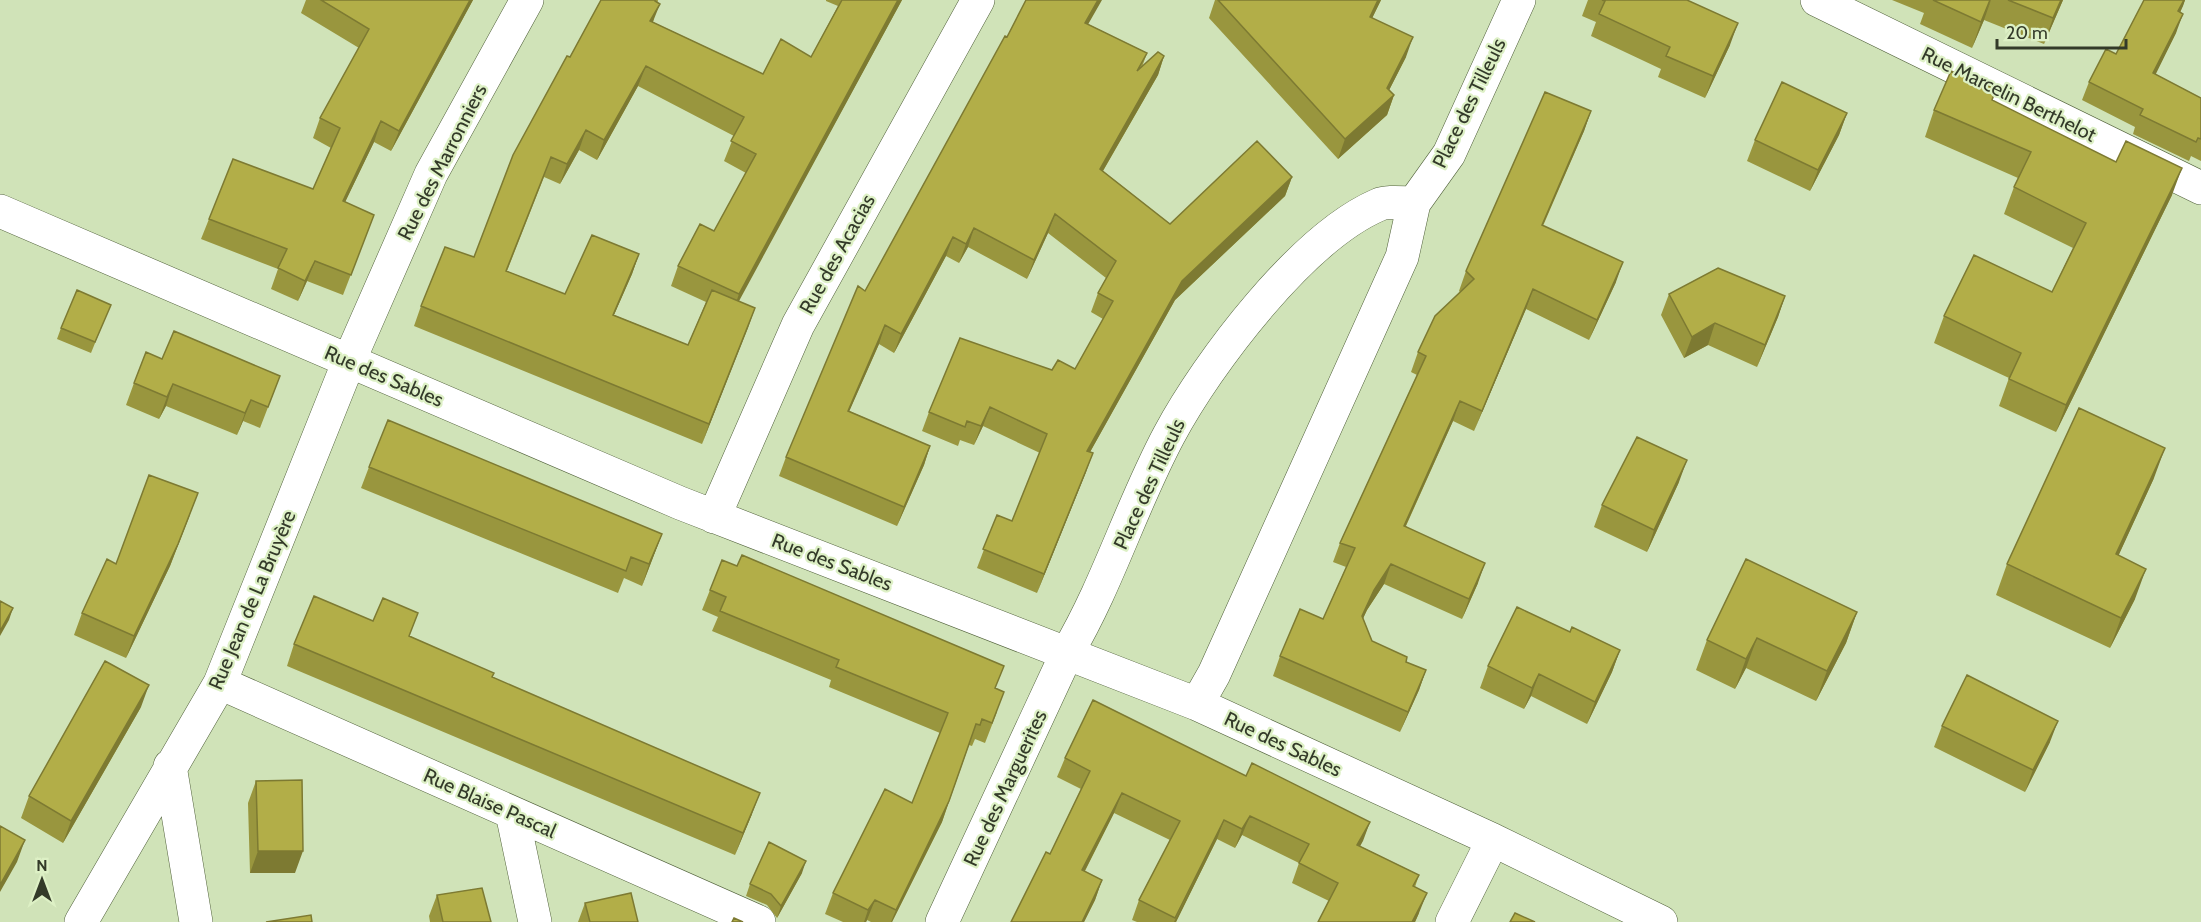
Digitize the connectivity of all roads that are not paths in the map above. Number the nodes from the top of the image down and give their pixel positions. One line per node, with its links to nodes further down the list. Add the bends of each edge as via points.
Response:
1 (527, 0): 8 (street, Rue des Marronniers, via 431,174)
2 (978, 0): 9 (street, Rue des Acacias, via 798,325)
3 (1519, 0): 6 (street, Place des Tilleuls, via 1449,154)
4 (1816, 0): 5 (street, Rue Marcelin Berthelot)
5 (2201, 188)
6 (1414, 203): 10 (street, Place des Tilleuls, via 1380,204 1331,232 1267,297 1215,361 1169,435 1088,617); 12 (street, Place des Tilleuls, via 1402,257)
7 (0, 210): 8 (street, Rue des Sables)
8 (349, 361): 9 (street, Rue des Sables); 11 (street, Rue Jean de La Bruyère)
9 (714, 517): 10 (street, Rue des Sables)
10 (1067, 653): 12 (street, Rue des Sables); 20 (street, Rue des Marguerites)
11 (220, 683): 13 (street, Rue Jean de La Bruyère); 14 (street, Rue Blaise Pascal)
12 (1197, 704): 15 (street, Rue des Sables)
13 (170, 766): 16 (street, Rue Jean de La Bruyère); 17 (street)
14 (512, 813): 18 (street); 19 (street, Rue Blaise Pascal)
15 (1493, 840): 21 (street); 22 (street, Rue des Sables)
16 (81, 922)
17 (196, 922)
18 (535, 922)
19 (759, 922)
20 (942, 922)
21 (1452, 922)
22 (1661, 922)

